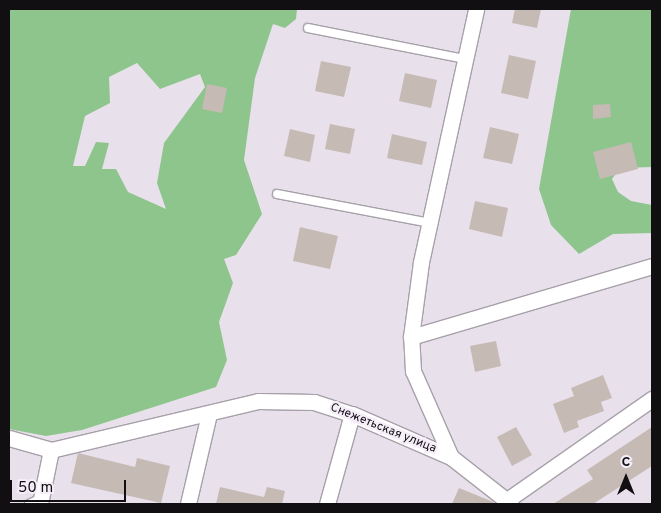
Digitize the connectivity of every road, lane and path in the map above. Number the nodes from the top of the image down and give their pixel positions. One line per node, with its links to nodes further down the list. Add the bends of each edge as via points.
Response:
1 (476, 9): 3 (street)
2 (308, 28): 3 (lane)
3 (464, 59): 5 (street)
4 (277, 194): 5 (lane)
5 (430, 223): 7 (street)
6 (652, 266): 7 (street)
7 (411, 338): 13 (street, via 413,371)
8 (652, 399): 15 (street)
9 (209, 414): 10 (street, Снежетьская улица, via 258,401 314,402); 12 (street, Снежетьская улица); 16 (street)
10 (352, 414): 13 (street, Снежетьская улица); 17 (street)
11 (9, 438): 12 (street, Снежетьская улица)
12 (52, 450): 14 (street)
13 (451, 457): 15 (street, Снежетьская улица)
14 (37, 502)
15 (509, 502)
16 (188, 504)
17 (327, 504)

